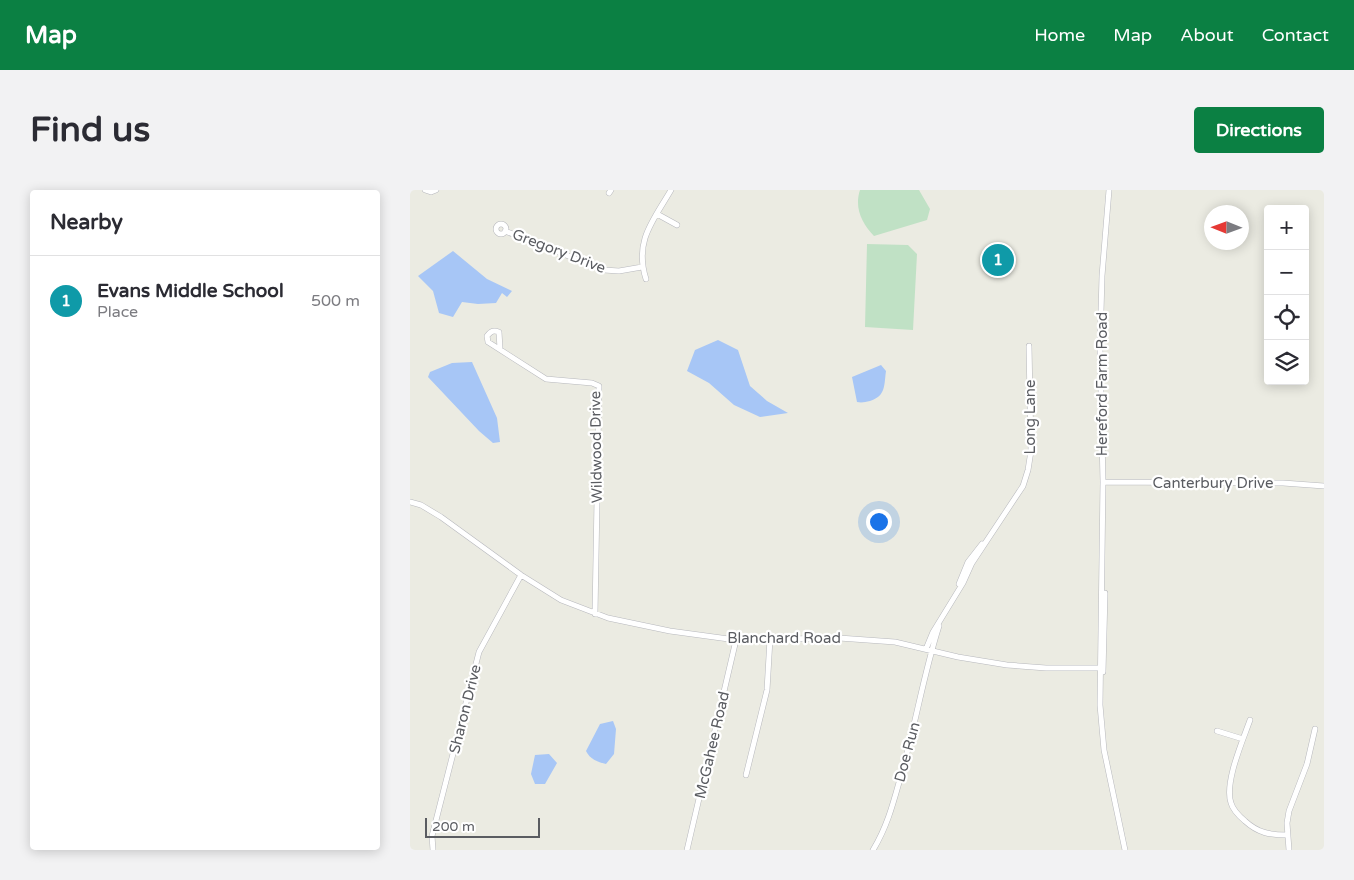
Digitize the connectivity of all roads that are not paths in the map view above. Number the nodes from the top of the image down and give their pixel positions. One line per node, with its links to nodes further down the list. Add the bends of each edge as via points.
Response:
1 (425, 190): 2 (street)
2 (436, 190)
3 (670, 190): 5 (street)
4 (1109, 190): 12 (street, Hereford Farm Road, via 1100,348)
5 (657, 214): 6 (street); 8 (street, via 643,242)
6 (677, 225)
7 (506, 231): 8 (street, Gregory Drive, via 604,270)
8 (642, 267): 9 (street)
9 (646, 279)
10 (1029, 346): 20 (street, Long Lane, via 1030,462 1023,486 968,562)
11 (500, 349): 17 (street, Wildwood Drive, via 546,379 599,386)
12 (1103, 482): 13 (street, Canterbury Drive); 16 (street, Hereford Farm Road)
13 (1324, 486)
14 (410, 502): 15 (street, Blanchard Road, via 441,517)
15 (521, 575): 17 (street, Blanchard Road, via 561,600); 29 (street, Sharon Drive, via 479,652 432,836)
16 (1103, 578): 21 (street, Hereford Farm Road); 22 (street, Hereford Farm Road, via 1105,637)
17 (595, 614): 19 (street, Blanchard Road, via 670,631)
18 (770, 639): 19 (street, Blanchard Road); 20 (street, Blanchard Road, via 839,638 895,642); 27 (street, via 767,690)
19 (736, 640): 30 (street, McGahee Road)
20 (929, 650): 21 (street, Blanchard Road, via 1007,664); 31 (street, Doe Run, via 891,814)
21 (1100, 668): 22 (street, Hereford Farm Road)
22 (1100, 705): 32 (street, Hereford Farm Road, via 1104,750)
23 (1250, 720): 26 (street)
24 (1315, 729): 28 (street, via 1308,764 1289,811)
25 (1217, 731): 26 (street)
26 (1243, 739): 28 (street, via 1229,786 1231,803 1242,819 1260,832)
27 (746, 775)
28 (1287, 835): 33 (street)
29 (433, 850)
30 (687, 850)
31 (873, 850)
32 (1124, 850)
33 (1289, 850)

